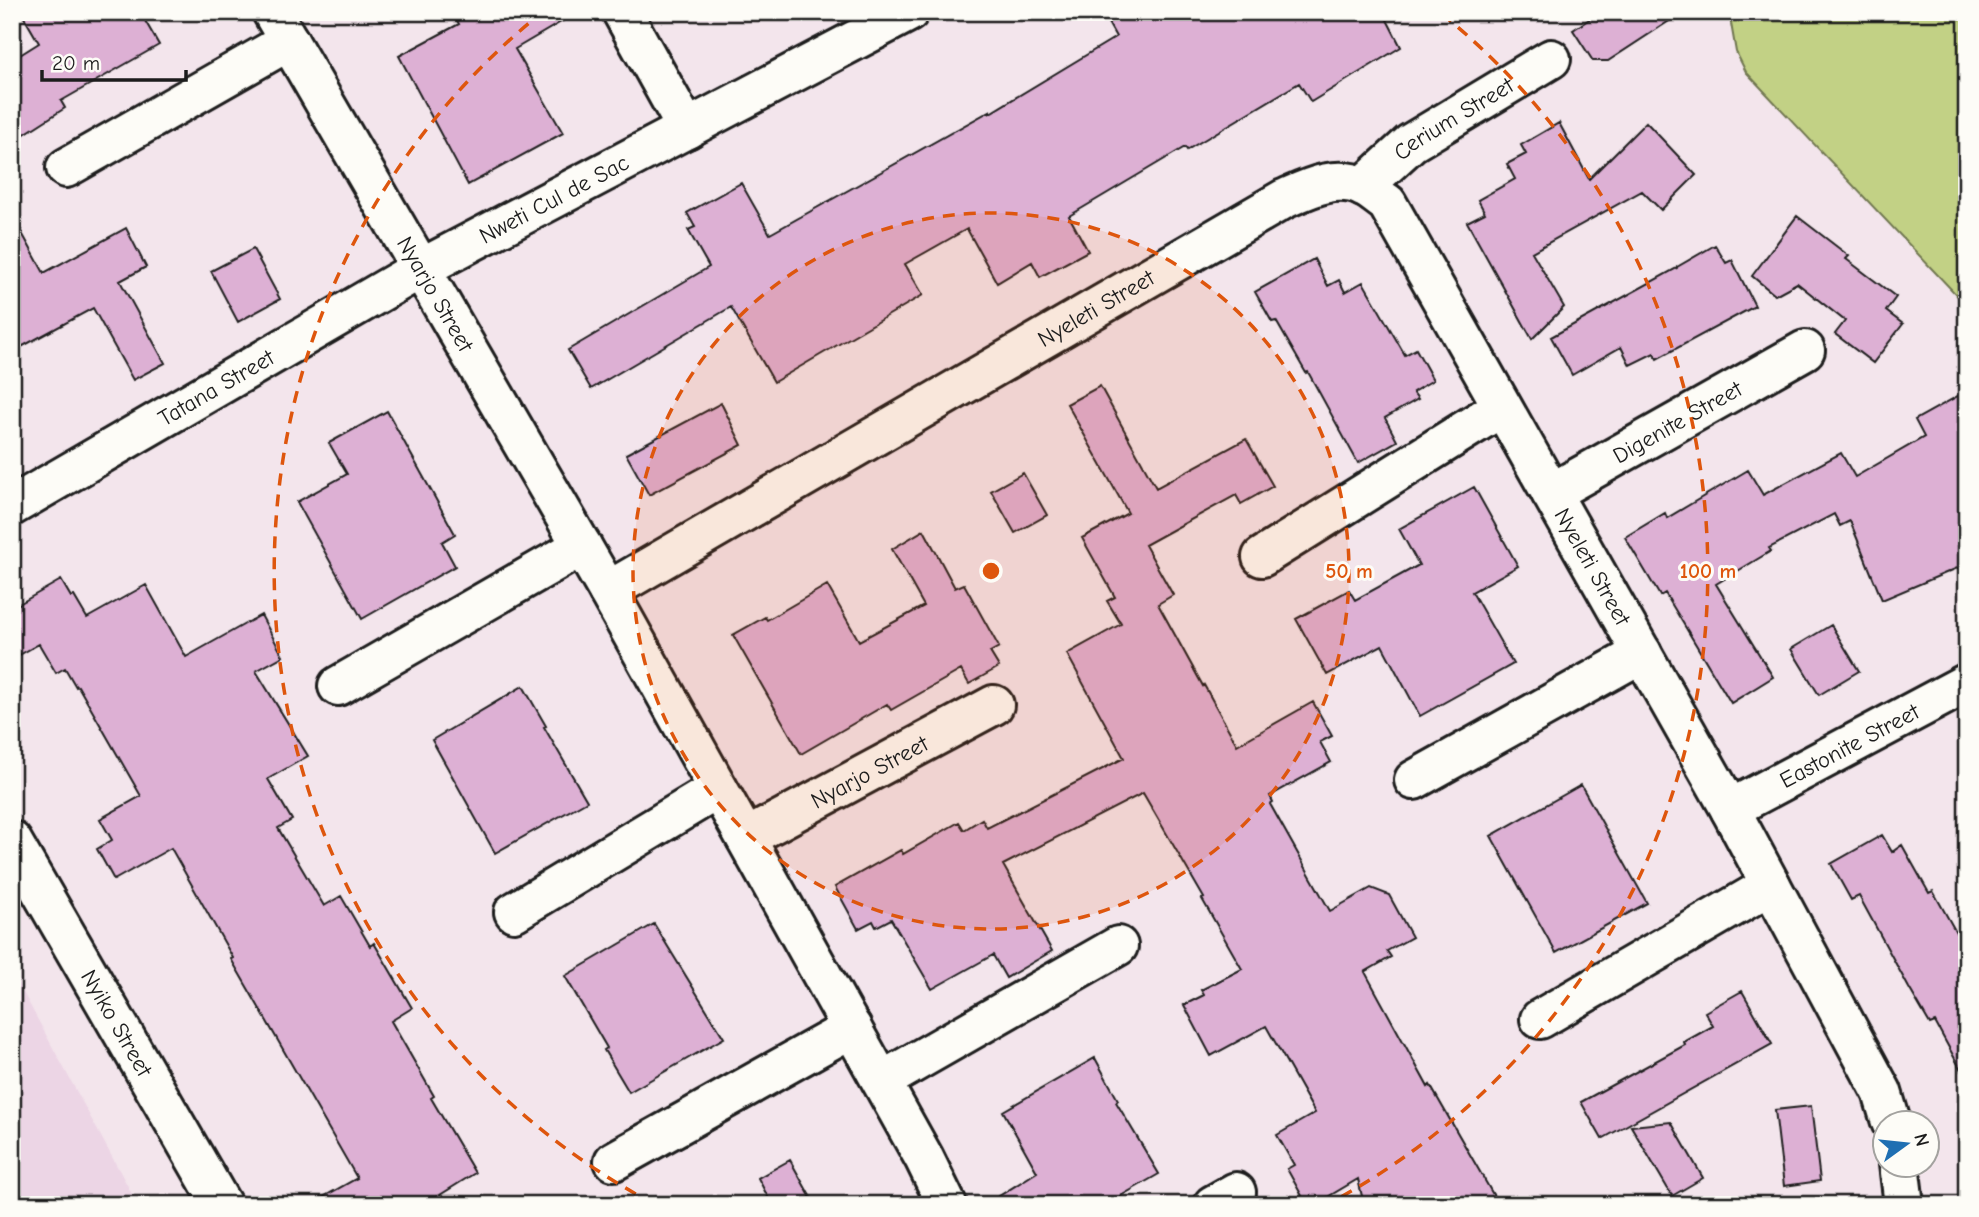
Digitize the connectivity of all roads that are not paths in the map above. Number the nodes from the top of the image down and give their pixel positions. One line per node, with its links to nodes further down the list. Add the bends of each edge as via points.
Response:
1 (622, 12): 5 (street)
2 (909, 12): 5 (street, Nweti Cul de Sac)
3 (281, 27): 6 (street, Nyarjo Street); 8 (street, Nyarjo Street)
4 (1551, 59): 7 (street, Cerium Street, via 1411,143)
5 (687, 129): 8 (street, Nweti Cul de Sac)
6 (66, 168)
7 (1363, 187): 10 (street, Nyeleti Street, via 1387,203); 15 (street, Nyeleti Street, via 1344,181 1318,184 1284,199)
8 (420, 269): 12 (street, Tatana Street); 13 (street, Nyarjo Street)
9 (1805, 350): 11 (street, Digenite Street)
10 (1502, 407): 11 (street, Nyeleti Street); 14 (street)
11 (1551, 493): 16 (street, Nyeleti Street)
12 (12, 506)
13 (582, 546): 15 (street, Nyarjo Street); 18 (street)
14 (1262, 557)
15 (608, 591): 21 (street, Nyarjo Street)
16 (1642, 653): 20 (street, Nyeleti Street); 22 (street, Nyeleti Street)
17 (1967, 682): 22 (street, Eastonite Street)
18 (338, 686)
19 (994, 705): 23 (street, Nyarjo Street)
20 (1414, 780)
21 (718, 789): 23 (street, Nyarjo Street); 26 (street)
22 (1730, 809): 25 (street, Nyeleti Street)
23 (746, 838): 29 (street, Nyarjo Street)
24 (12, 841): 34 (street, Nyiko Street)
25 (1771, 886): 28 (street); 31 (street, Nyeleti Street)
26 (514, 912)
27 (1118, 946): 30 (street)
28 (1540, 1019)
29 (852, 1028): 30 (street, Nyarjo Street); 32 (street)
30 (881, 1081): 35 (street, Nyarjo Street)
31 (1887, 1108)
32 (614, 1161)
33 (1901, 1178): 36 (street)
34 (222, 1205)
35 (947, 1205)
36 (1904, 1205)

